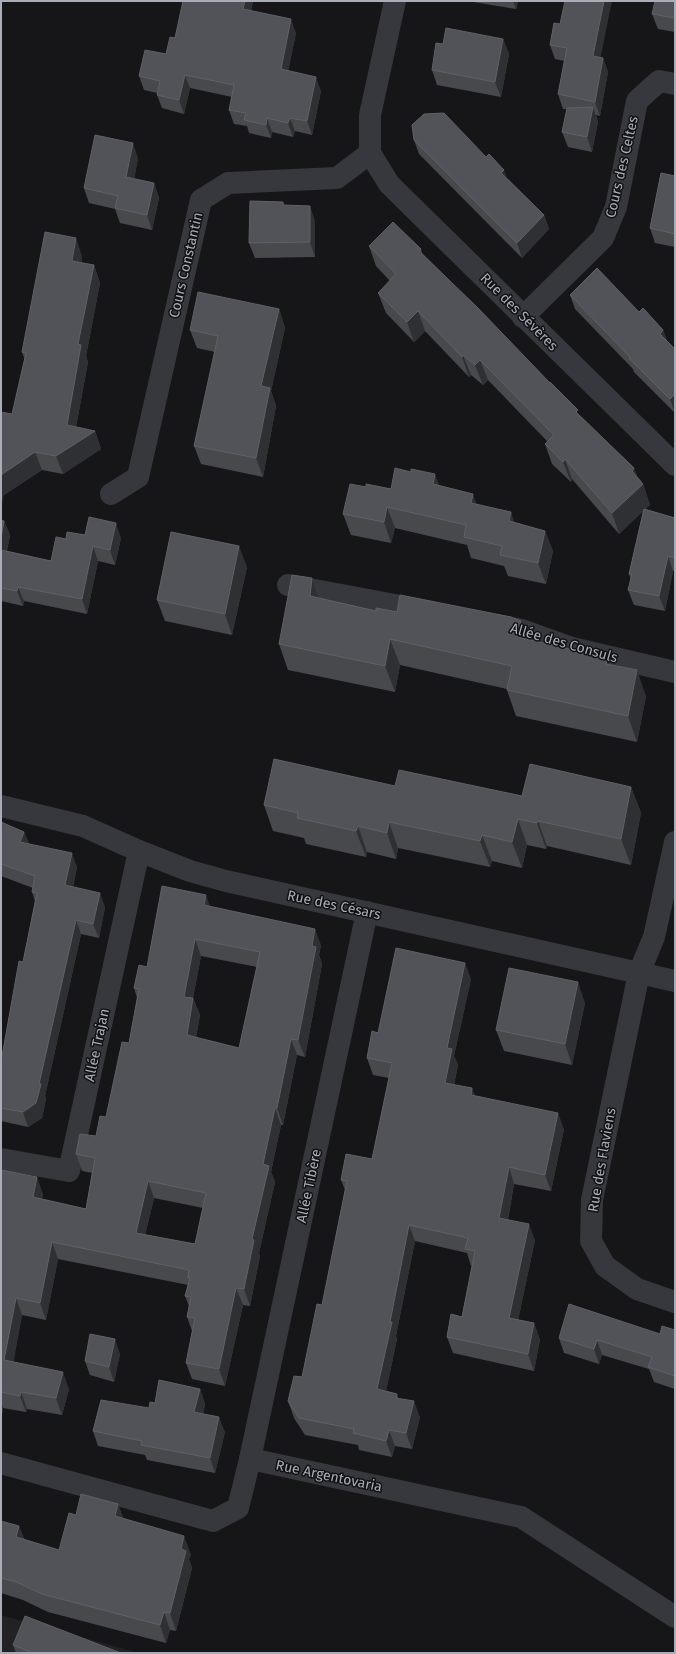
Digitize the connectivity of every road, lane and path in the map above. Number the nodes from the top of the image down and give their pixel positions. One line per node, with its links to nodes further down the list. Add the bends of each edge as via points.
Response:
1 (395, 1): 3 (street, via 370,115)
2 (675, 84): 4 (street, Cours des Celtes, via 659,81 637,101 616,207 603,238)
3 (370, 153): 4 (street, Rue des Sévères, via 389,184); 6 (street, Cours Constantin, via 337,178 228,183 201,200 138,477)
4 (524, 317): 5 (street, Rue des Sévères)
5 (675, 465)
6 (111, 494)
7 (288, 585): 8 (street)
8 (444, 615)
9 (476, 621): 10 (street, Allée des Consuls, via 522,630 572,648)
10 (675, 672)
11 (1, 806): 13 (street, Rue des Césars, via 83,826)
12 (675, 842): 15 (street, via 654,937)
13 (139, 851): 14 (street, Rue des Césars, via 190,871 219,879); 17 (street, Allée Trajan, via 69,1171)
14 (368, 912): 15 (street, Rue des Césars); 19 (street, Allée Tibère)
15 (639, 973): 16 (street, Rue des Césars); 18 (street, Rue des Flaviens, via 592,1200 591,1241 605,1266 637,1289)
16 (675, 981)
17 (1, 1159)
18 (675, 1302)
19 (250, 1459): 20 (street, via 238,1508 213,1522); 21 (street, Rue Argentovaria, via 521,1517)
20 (1, 1463)
21 (675, 1617)

